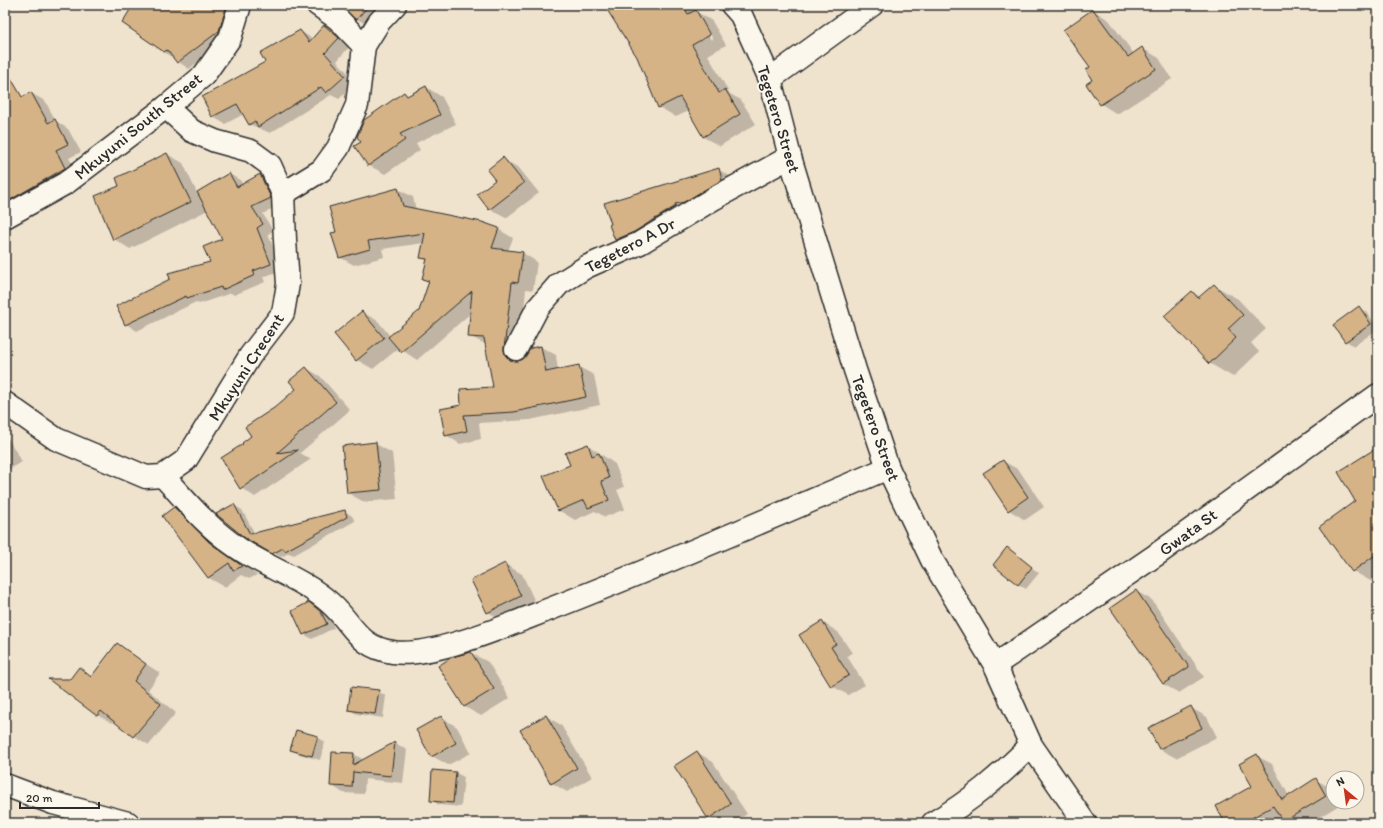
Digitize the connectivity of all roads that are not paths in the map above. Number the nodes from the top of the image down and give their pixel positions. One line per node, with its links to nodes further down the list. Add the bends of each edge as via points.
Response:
1 (240, 5): 8 (street, Mkuyuni South Street, via 230,38 204,75)
2 (318, 5): 6 (street, via 338,19)
3 (395, 5): 6 (street)
4 (732, 5): 7 (street, Tegetero Street, via 741,15)
5 (872, 5): 7 (street)
6 (364, 46): 10 (street, via 357,105 338,148 322,170)
7 (770, 79): 9 (street, Tegetero Street)
8 (166, 107): 10 (street, Mkuyuni Crecent, via 192,131 214,142 251,151 270,165); 11 (street, Mkuyuni South Street, via 66,183)
9 (790, 157): 12 (street, Tegetero A Dr, via 640,243 586,267 559,284 537,309); 15 (street, Tegetero Street, via 855,370)
10 (284, 194): 16 (street, Mkuyuni Crecent, via 284,240 288,284 283,313 250,356 186,460)
11 (5, 217)
12 (516, 349)
13 (1378, 395): 17 (street, Gwata St, via 1156,555)
14 (5, 403): 16 (street, via 56,439 146,477)
15 (888, 468): 16 (street, via 585,596 492,631 420,653 392,652 363,641 331,603 310,588 237,547 202,517); 17 (street, Tegetero Street, via 932,560)
16 (163, 476)
17 (994, 665): 18 (street, Tegetero Street)
18 (1031, 745): 21 (street, via 1002,775 961,806); 22 (street, Tegetero Street)
19 (5, 785): 20 (street, via 53,803)
20 (128, 823)
21 (933, 823)
22 (1085, 823)

